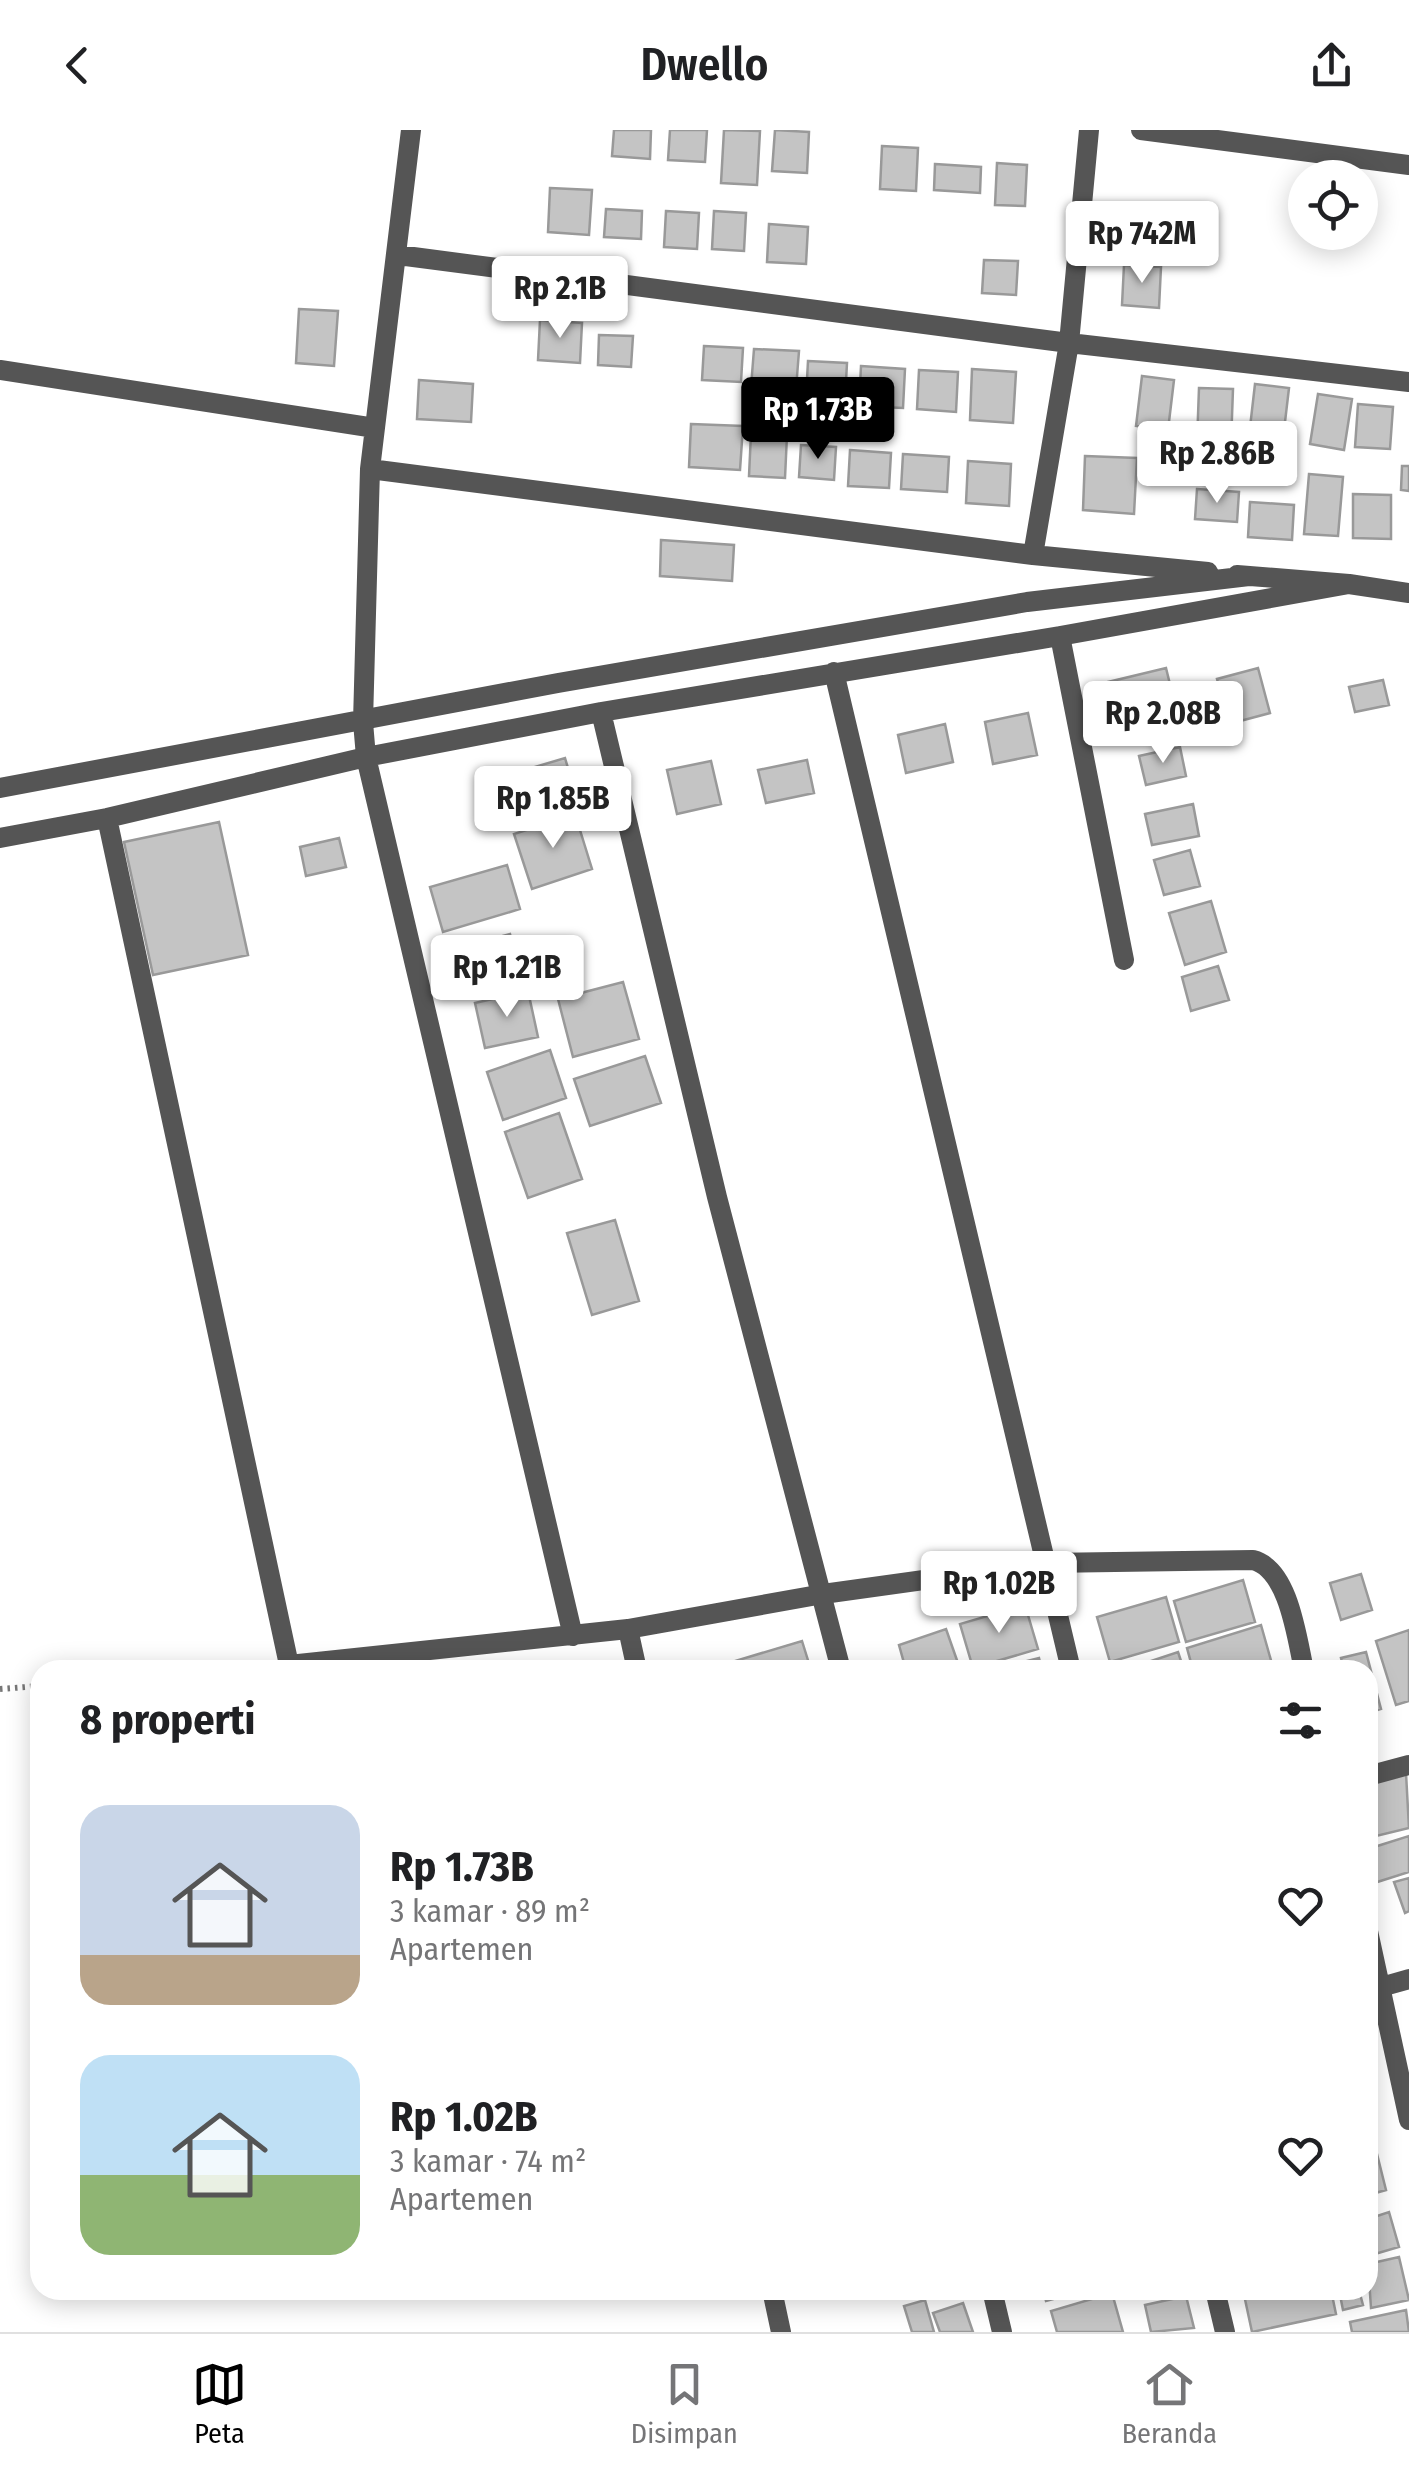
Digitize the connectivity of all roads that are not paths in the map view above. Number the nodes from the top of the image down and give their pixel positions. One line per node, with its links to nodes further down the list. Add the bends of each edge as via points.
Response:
1 (411, 130): 5 (street)
2 (1089, 130): 6 (street)
3 (1141, 130): 4 (street)
4 (1409, 165)
5 (398, 255): 6 (street); 9 (street)
6 (1070, 343): 8 (street); 11 (street)
7 (0, 370): 9 (street)
8 (1409, 382)
9 (376, 428): 10 (street)
10 (370, 469): 11 (street); 18 (street)
11 (1033, 555): 12 (street)
12 (1249, 576): 13 (street); 18 (street, via 1028,602)
13 (1349, 584): 14 (street); 15 (street)
14 (1409, 593)
15 (1060, 636): 16 (street); 23 (street)
16 (834, 672): 17 (street); 24 (street)
17 (601, 712): 19 (street); 25 (street)
18 (363, 722): 19 (street); 20 (street)
19 (366, 757): 21 (street); 27 (street)
20 (0, 788)
21 (106, 818): 22 (street); 28 (street)
22 (0, 838)
23 (1124, 960)
24 (1046, 1563): 25 (street); 32 (street); 33 (street, via 1260,1562 1283,1590)
25 (823, 1594): 26 (street); 31 (street)
26 (628, 1629): 27 (street); 30 (street)
27 (573, 1636): 29 (street)
28 (289, 1660)
29 (339, 1660)
30 (636, 1660)
31 (840, 1660)
32 (1069, 1660)
33 (1301, 1660)
34 (1409, 1765): 35 (street)
35 (1378, 1773)
36 (1378, 1974): 38 (street)
37 (1409, 1979): 38 (street)
38 (1381, 1987): 39 (street)
39 (1409, 2120)
40 (774, 2300): 43 (street)
41 (994, 2300): 44 (street)
42 (1217, 2300): 45 (street)
43 (782, 2332)
44 (1002, 2332)
45 (1225, 2332)

